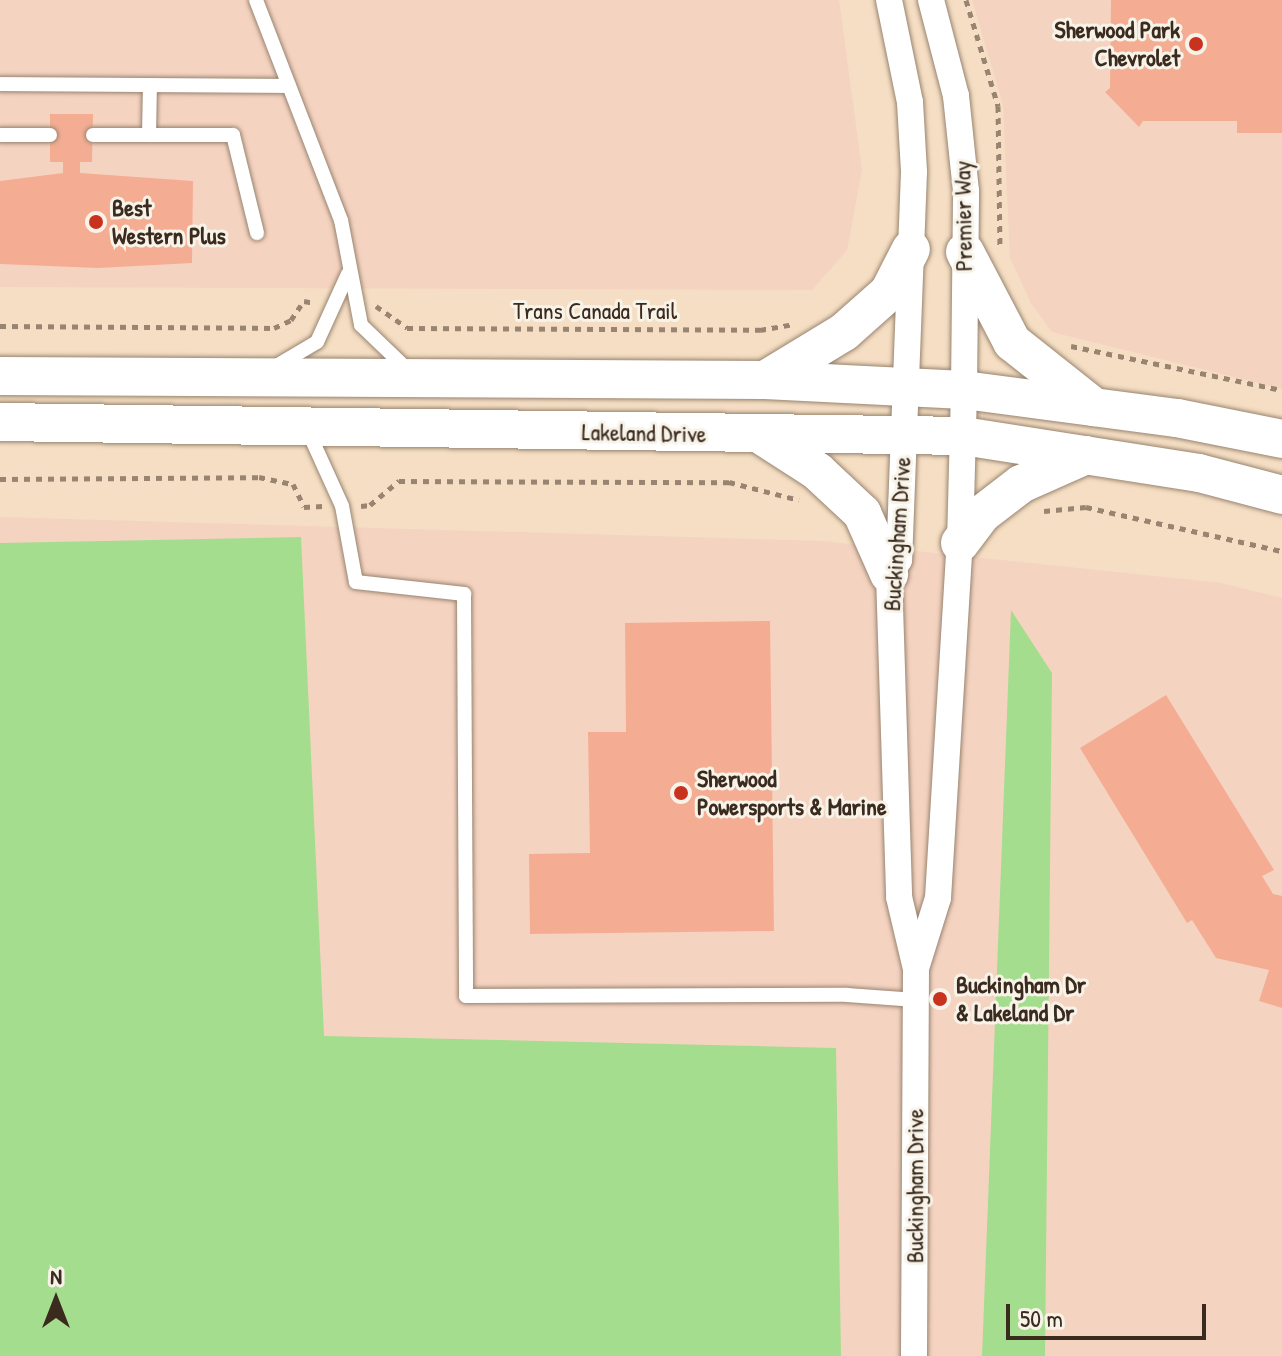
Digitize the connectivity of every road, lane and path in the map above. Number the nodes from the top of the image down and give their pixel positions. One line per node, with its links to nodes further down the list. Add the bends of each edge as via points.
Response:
1 (256, 0): 7 (lane)
2 (889, 0): 13 (street, Premier Way, via 910,102)
3 (931, 0): 14 (street, Premier Way, via 956,96 966,191)
4 (966, 0): 15 (path, via 998,106)
5 (0, 84): 6 (lane)
6 (150, 85): 7 (lane); 11 (lane)
7 (289, 86): 16 (lane, via 341,220)
8 (0, 135): 9 (lane)
9 (50, 135)
10 (93, 135): 11 (lane)
11 (149, 135): 12 (lane, via 233,135)
12 (257, 233)
13 (911, 249): 24 (main road, via 889,292 844,332); 26 (street, Premier Way)
14 (965, 252): 27 (street, Premier Way); 29 (main road, via 1012,342)
15 (1004, 261)
16 (350, 270): 23 (lane, via 317,342); 25 (lane, via 361,325)
17 (321, 304): 20 (path, via 304,301 291,320 274,328)
18 (373, 306): 19 (path, Trans Canada Trail, via 381,306 407,328 760,330)
19 (796, 323)
20 (0, 326)
21 (1062, 344): 28 (path)
22 (0, 376): 23 (main road)
23 (255, 379): 25 (main road)
24 (765, 380): 25 (main road); 26 (main road)
25 (420, 381)
26 (905, 388): 27 (main road); 32 (street, Premier Way)
27 (964, 390): 29 (main road); 34 (street, Premier Way)
28 (1282, 390)
29 (1094, 407): 35 (main road)
30 (0, 422): 31 (main road, Lakeland Drive)
31 (306, 427): 33 (main road, Lakeland Drive); 39 (lane)
32 (903, 434): 33 (main road, Lakeland Drive); 34 (main road, Lakeland Drive); 44 (street, Buckingham Drive, via 899,560)
33 (761, 435): 44 (main road, via 817,471 862,513)
34 (963, 436): 36 (main road, Lakeland Drive); 42 (street, Buckingham Drive)
35 (1282, 439)
36 (1086, 455): 38 (main road, Lakeland Drive, via 1199,473); 42 (main road, via 1021,484 982,514)
37 (0, 479): 39 (path, via 259,477 293,484 304,507)
38 (1282, 495)
39 (342, 506): 40 (path, via 370,505 399,481 553,480 729,482 779,491); 46 (lane, via 356,582 464,594 466,996 847,995)
40 (814, 507)
41 (1036, 514): 43 (path, via 1086,507)
42 (960, 543): 45 (street, Buckingham Drive, via 938,898)
43 (1282, 551)
44 (889, 574): 45 (street, Buckingham Drive, via 899,897)
45 (916, 969): 46 (street, Buckingham Drive)
46 (916, 1000): 47 (street, Buckingham Drive)
47 (914, 1356)

